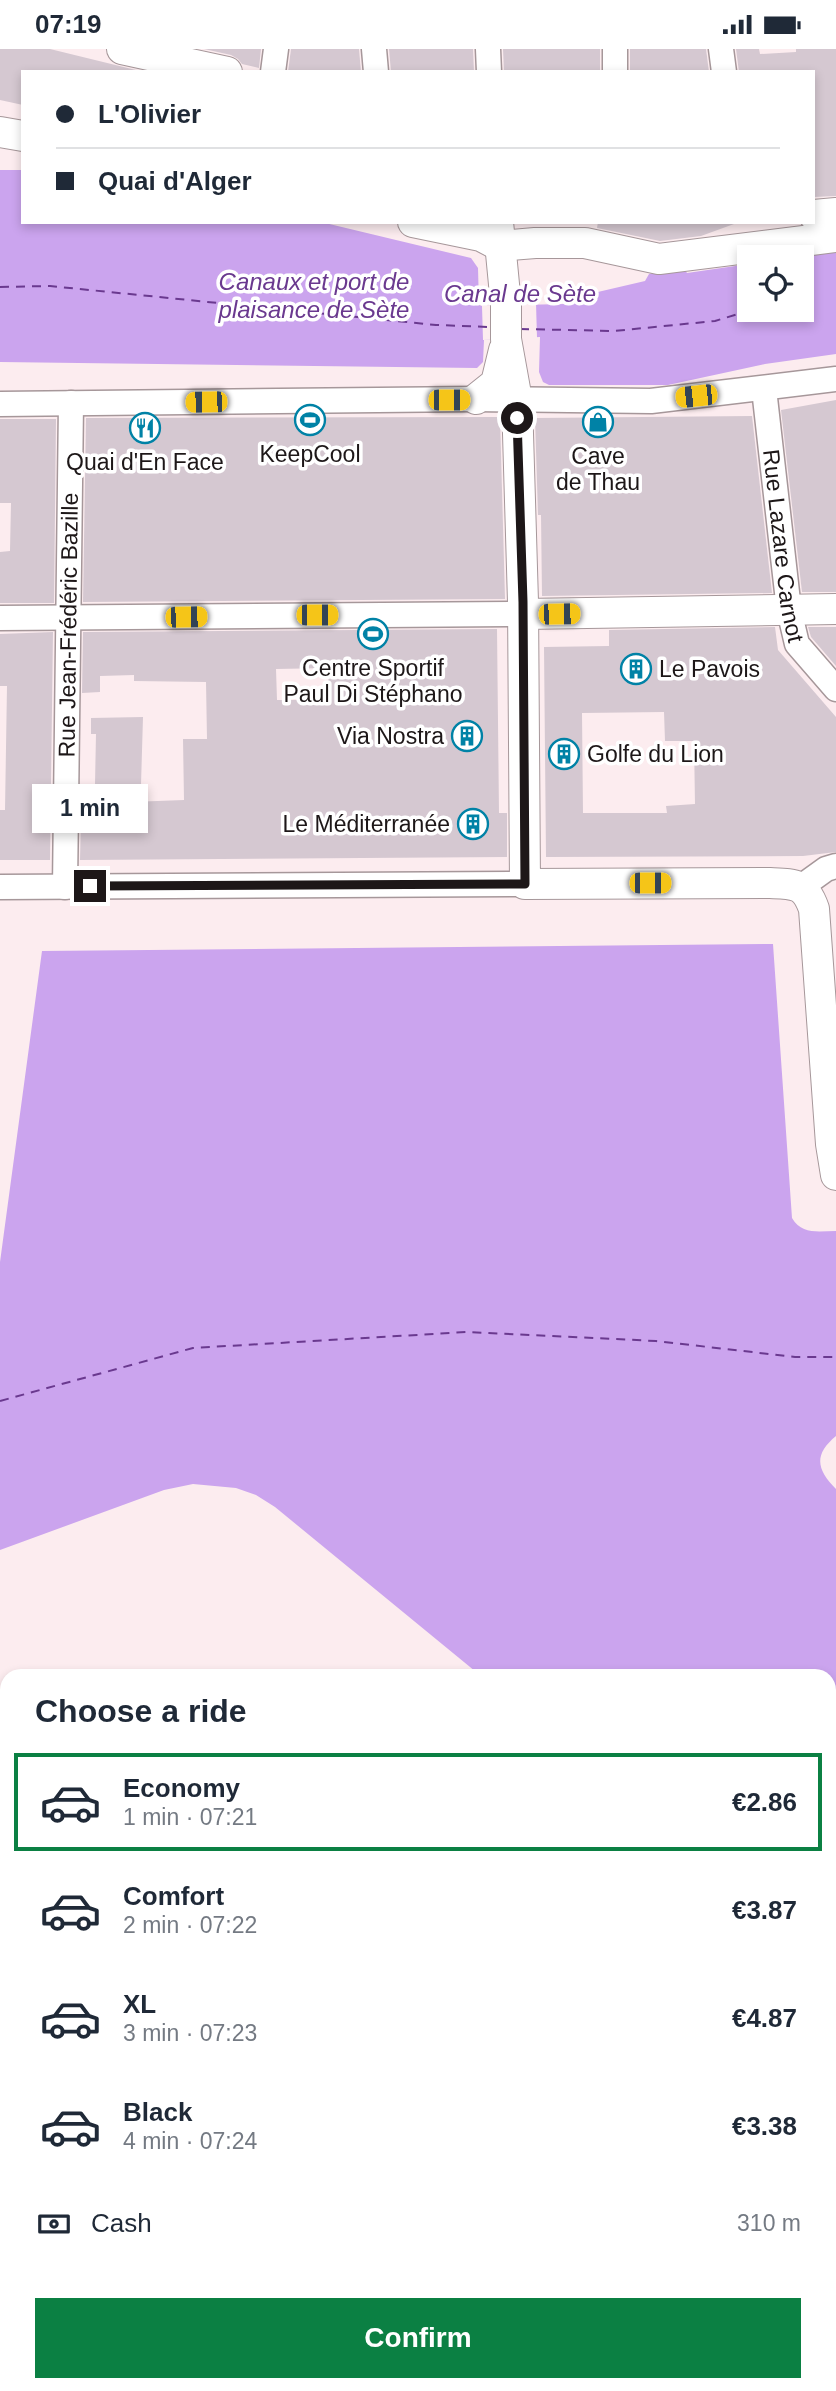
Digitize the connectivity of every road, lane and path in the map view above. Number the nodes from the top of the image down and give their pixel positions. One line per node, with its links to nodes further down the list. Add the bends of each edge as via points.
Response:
1 (122, 49): 7 (main road)
2 (276, 49): 8 (street)
3 (374, 49): 9 (street)
4 (488, 49): 10 (street)
5 (615, 49): 11 (street)
6 (721, 49): 12 (street)
7 (218, 70)
8 (273, 70)
9 (376, 70)
10 (489, 70)
11 (615, 70)
12 (724, 70)
13 (0, 132): 14 (main road)
14 (21, 136)
15 (836, 213): 16 (main road)
16 (815, 215)
17 (423, 224): 18 (main road, via 481,236)
18 (499, 234): 19 (main road, via 535,243 585,243 659,259); 20 (main road)
19 (836, 237)
20 (506, 339): 23 (main road, via 496,383); 24 (main road)
21 (836, 379): 22 (street)
22 (764, 389): 24 (street, via 651,401); 28 (street, Rue Lazare Carnot)
23 (476, 399): 24 (street); 25 (street)
24 (517, 400): 29 (main road)
25 (71, 403): 26 (street); 30 (street, Rue Jean-Frédéric Bazille)
26 (0, 404)
27 (836, 609): 28 (main road)
28 (789, 610): 29 (main road); 32 (street, Rue Lazare Carnot, via 797,644)
29 (523, 614): 30 (street); 34 (main road)
30 (67, 617): 31 (street); 36 (street, Rue Jean-Frédéric Bazille)
31 (0, 618)
32 (836, 689)
33 (836, 866): 37 (street)
34 (525, 884): 36 (street); 37 (main road, via 771,883)
35 (0, 887): 36 (street)
36 (65, 887)
37 (801, 887): 38 (main road, via 814,909)
38 (836, 1174)

